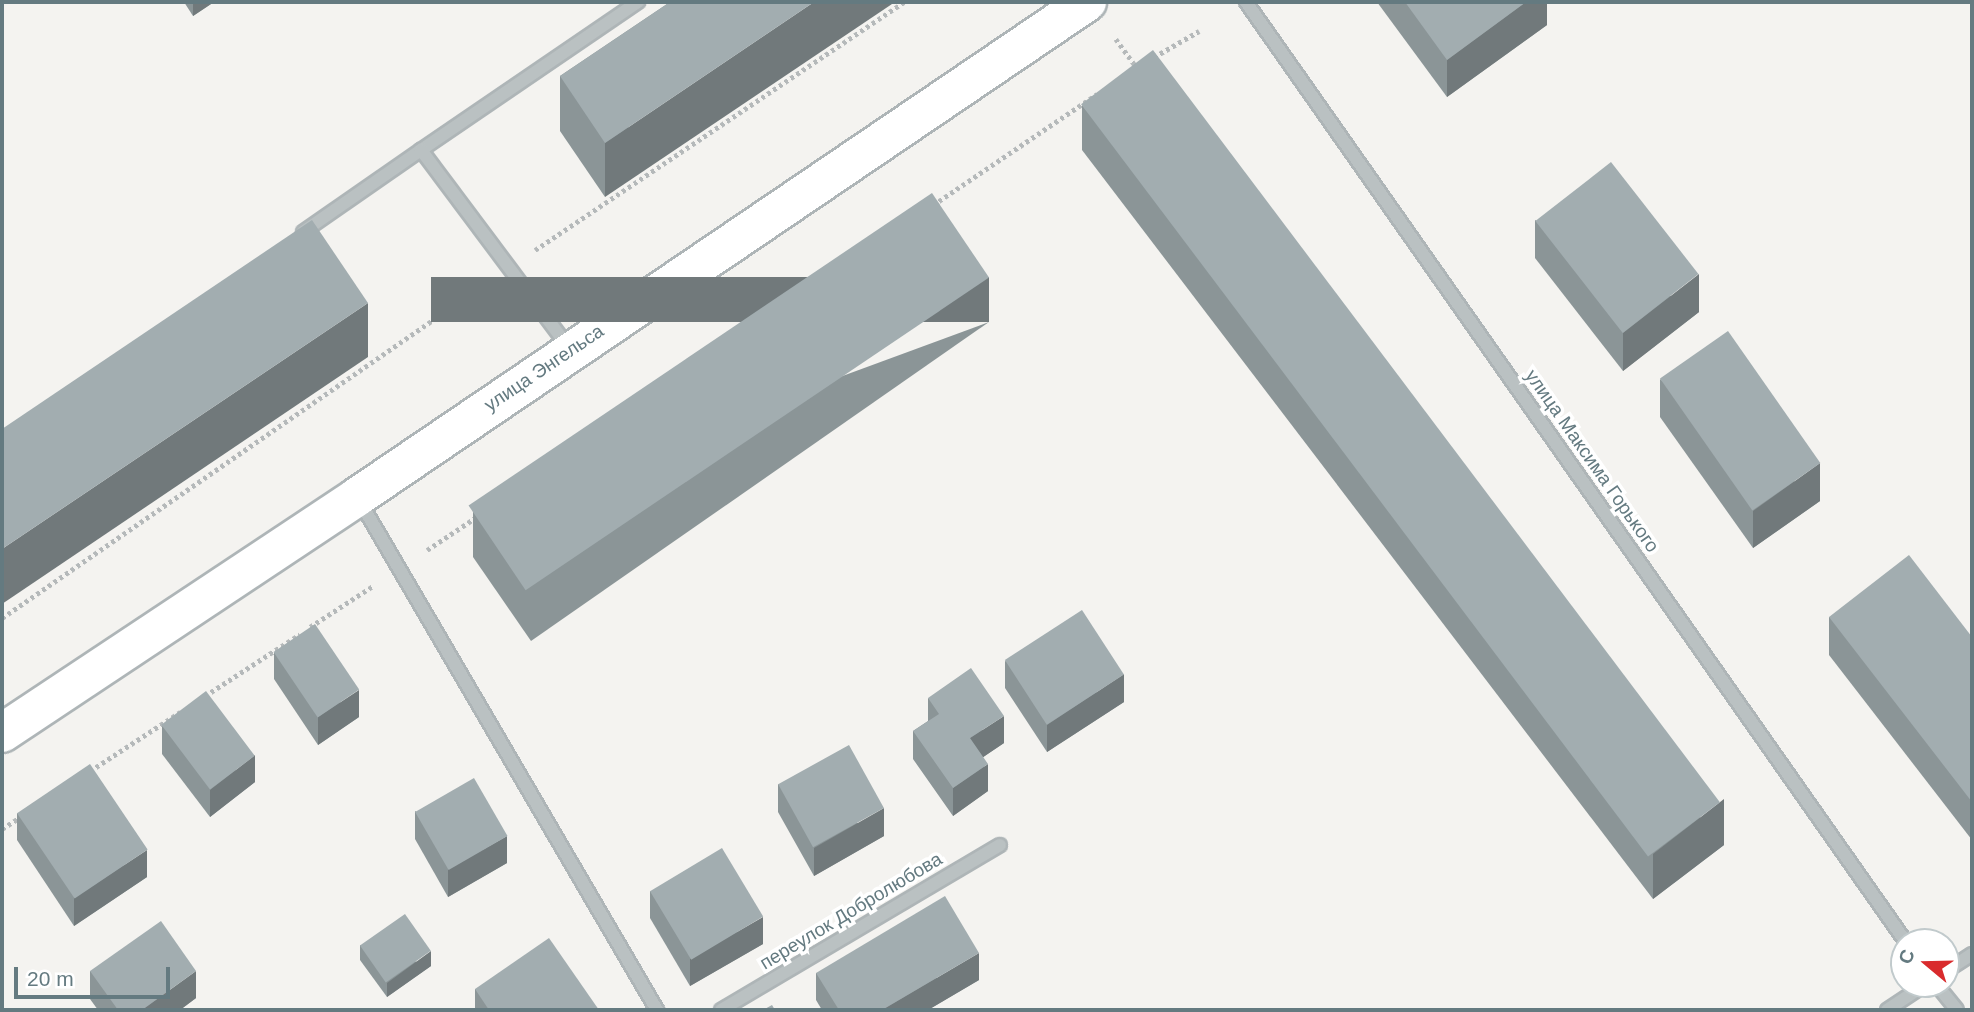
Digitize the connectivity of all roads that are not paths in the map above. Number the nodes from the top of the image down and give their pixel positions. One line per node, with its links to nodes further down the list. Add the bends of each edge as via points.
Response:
1 (638, 2): 4 (street)
2 (1087, 2): 6 (main road, улица Энгельса)
3 (1246, 2): 10 (street, улица Максима Горького)
4 (421, 150): 5 (street); 6 (street)
5 (296, 237)
6 (570, 350): 7 (main road, улица Энгельса)
7 (357, 497): 8 (main road, улица Энгельса); 12 (street)
8 (2, 733)
9 (1000, 845): 13 (street, переулок Добролюбова)
10 (1896, 928)
11 (1905, 998): 14 (street)
12 (657, 1010)
13 (721, 1010)
14 (1887, 1010)

